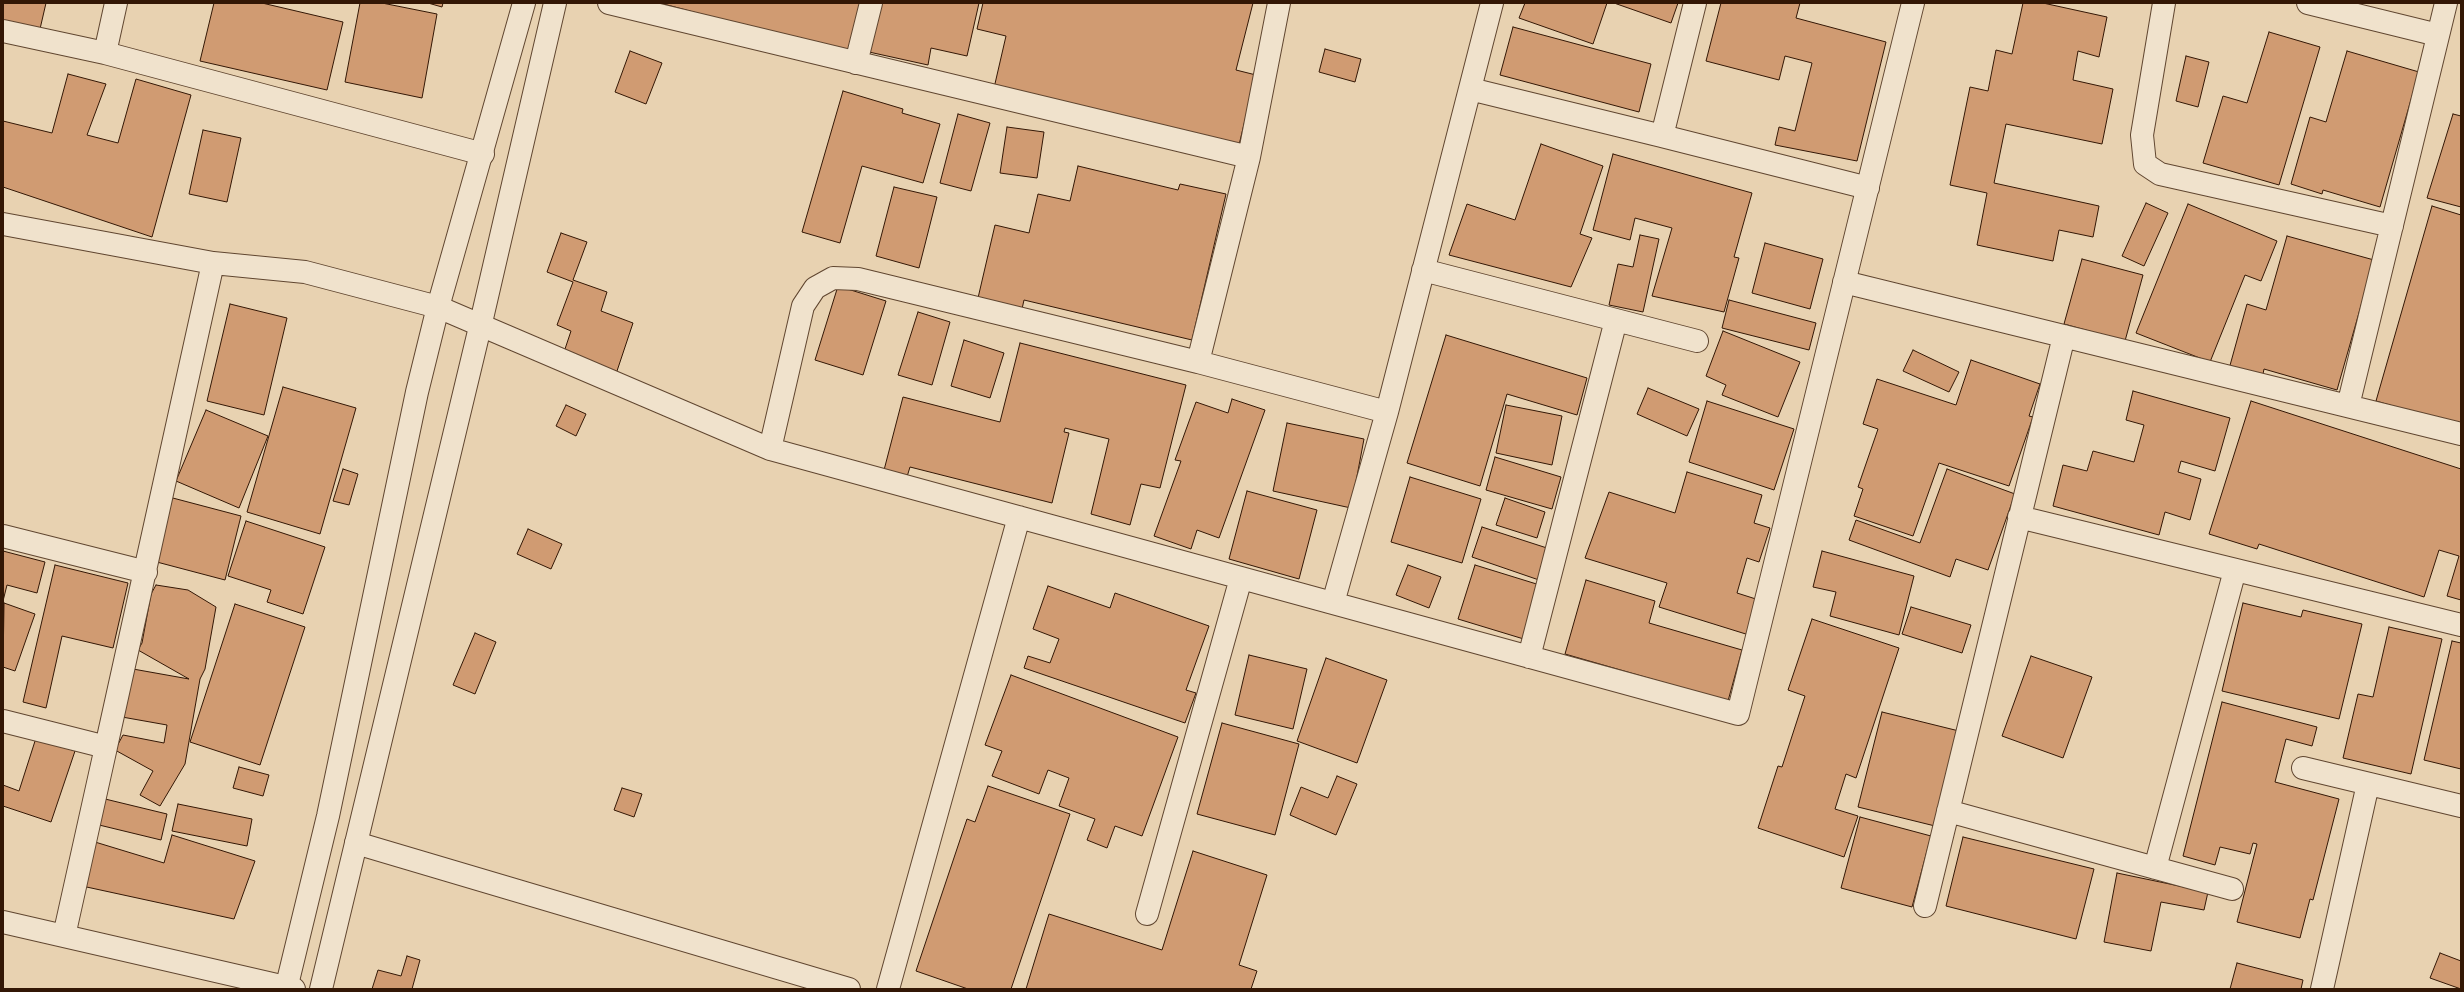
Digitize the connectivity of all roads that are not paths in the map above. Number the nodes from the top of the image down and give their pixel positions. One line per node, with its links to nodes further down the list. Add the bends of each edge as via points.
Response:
1 (116, 3): 15 (street)
2 (524, 3): 19 (street)
3 (555, 3): 29 (street)
4 (609, 3): 16 (street)
5 (871, 3): 16 (street)
6 (1280, 3): 20 (street)
7 (1492, 3): 17 (street)
8 (1695, 3): 18 (street)
9 (1913, 3): 21 (street)
10 (2164, 3): 23 (street, via 2142,135 2145,164 2160,174)
11 (2308, 3): 14 (street)
12 (2446, 3): 14 (street)
13 (3, 31): 15 (street)
14 (2438, 35): 23 (street)
15 (105, 53): 19 (street)
16 (856, 63): 20 (street)
17 (1470, 89): 18 (street); 25 (street)
18 (1662, 136): 21 (street)
19 (483, 154): 27 (street)
20 (1249, 156): 32 (street)
21 (1868, 188): 26 (street)
22 (3, 224): 24 (street)
23 (2392, 226): 33 (street)
24 (213, 263): 27 (street, via 305,272); 41 (street)
25 (1423, 270): 28 (street); 34 (street)
26 (1844, 282): 30 (street); 45 (street, via 1738,714)
27 (438, 307): 29 (street); 59 (street, via 417,392 328,816)
28 (1616, 320): 31 (street); 45 (street)
29 (480, 326): 36 (street); 52 (street)
30 (2064, 336): 33 (street); 38 (street)
31 (1697, 341)
32 (1198, 362): 34 (street); 36 (street, via 858,279 833,278 815,288 803,306)
33 (2348, 406): 35 (street)
34 (1388, 412): 43 (street)
35 (2461, 434)
36 (770, 449): 37 (street)
37 (1020, 517): 42 (street); 62 (street)
38 (2019, 517): 40 (street); 51 (street)
39 (3, 536): 41 (street)
40 (2235, 570): 44 (street); 53 (street)
41 (146, 572): 47 (street)
42 (1241, 578): 43 (street); 56 (street)
43 (1333, 603): 45 (street)
44 (2461, 625)
45 (1530, 657)
46 (3, 721): 47 (street)
47 (106, 747): 58 (street)
48 (2303, 768): 49 (street)
49 (2368, 784): 50 (street); 63 (street)
50 (2461, 806)
51 (1948, 811): 53 (street); 55 (street)
52 (356, 844): 60 (street); 61 (street)
53 (2155, 868): 54 (street)
54 (2232, 889)
55 (1925, 906)
56 (1147, 914)
57 (3, 922): 58 (street)
58 (64, 936): 59 (street)
59 (289, 988)
60 (321, 989)
61 (849, 989)
62 (888, 989)
63 (2322, 989)

